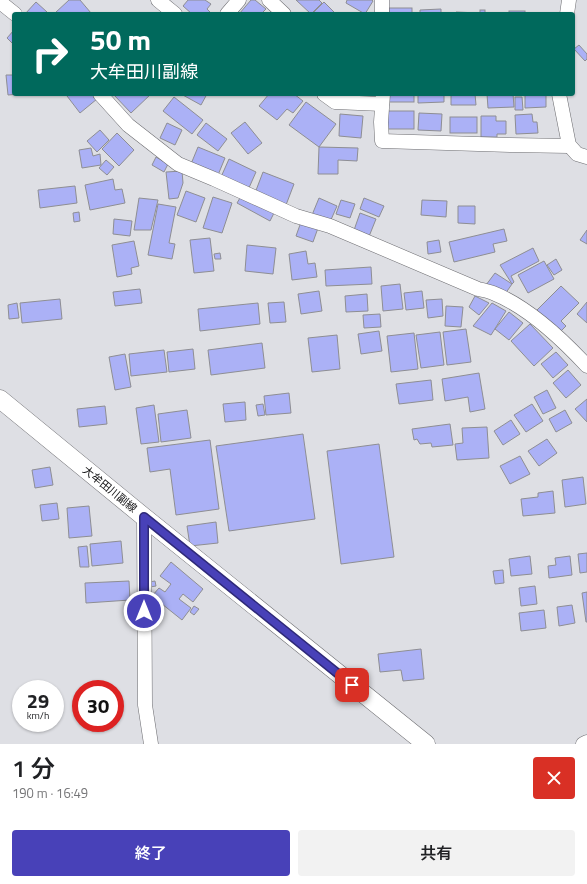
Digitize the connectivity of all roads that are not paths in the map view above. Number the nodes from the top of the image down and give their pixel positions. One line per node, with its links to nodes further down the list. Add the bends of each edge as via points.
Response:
1 (158, 0): 8 (street)
2 (239, 0): 9 (street)
3 (269, 0): 10 (street)
4 (382, 0): 11 (street)
5 (569, 0): 12 (street)
6 (0, 2): 7 (street)
7 (12, 12)
8 (173, 12)
9 (229, 12)
10 (282, 12)
11 (382, 12)
12 (567, 12)
13 (102, 96): 19 (street, via 128,125 178,164 296,216 330,226 478,289 493,292 536,318)
14 (327, 96): 16 (street, via 335,102)
15 (559, 96): 17 (street)
16 (383, 99): 17 (street, via 382,141)
17 (569, 146): 18 (street, via 577,154)
18 (587, 157)
19 (587, 366)
20 (0, 399): 21 (main road, 大牟田川副線)
21 (144, 517): 23 (street, via 145,705); 24 (main road, 大牟田川副線)
22 (587, 742): 25 (street)
23 (151, 744)
24 (426, 744)
25 (583, 744)

